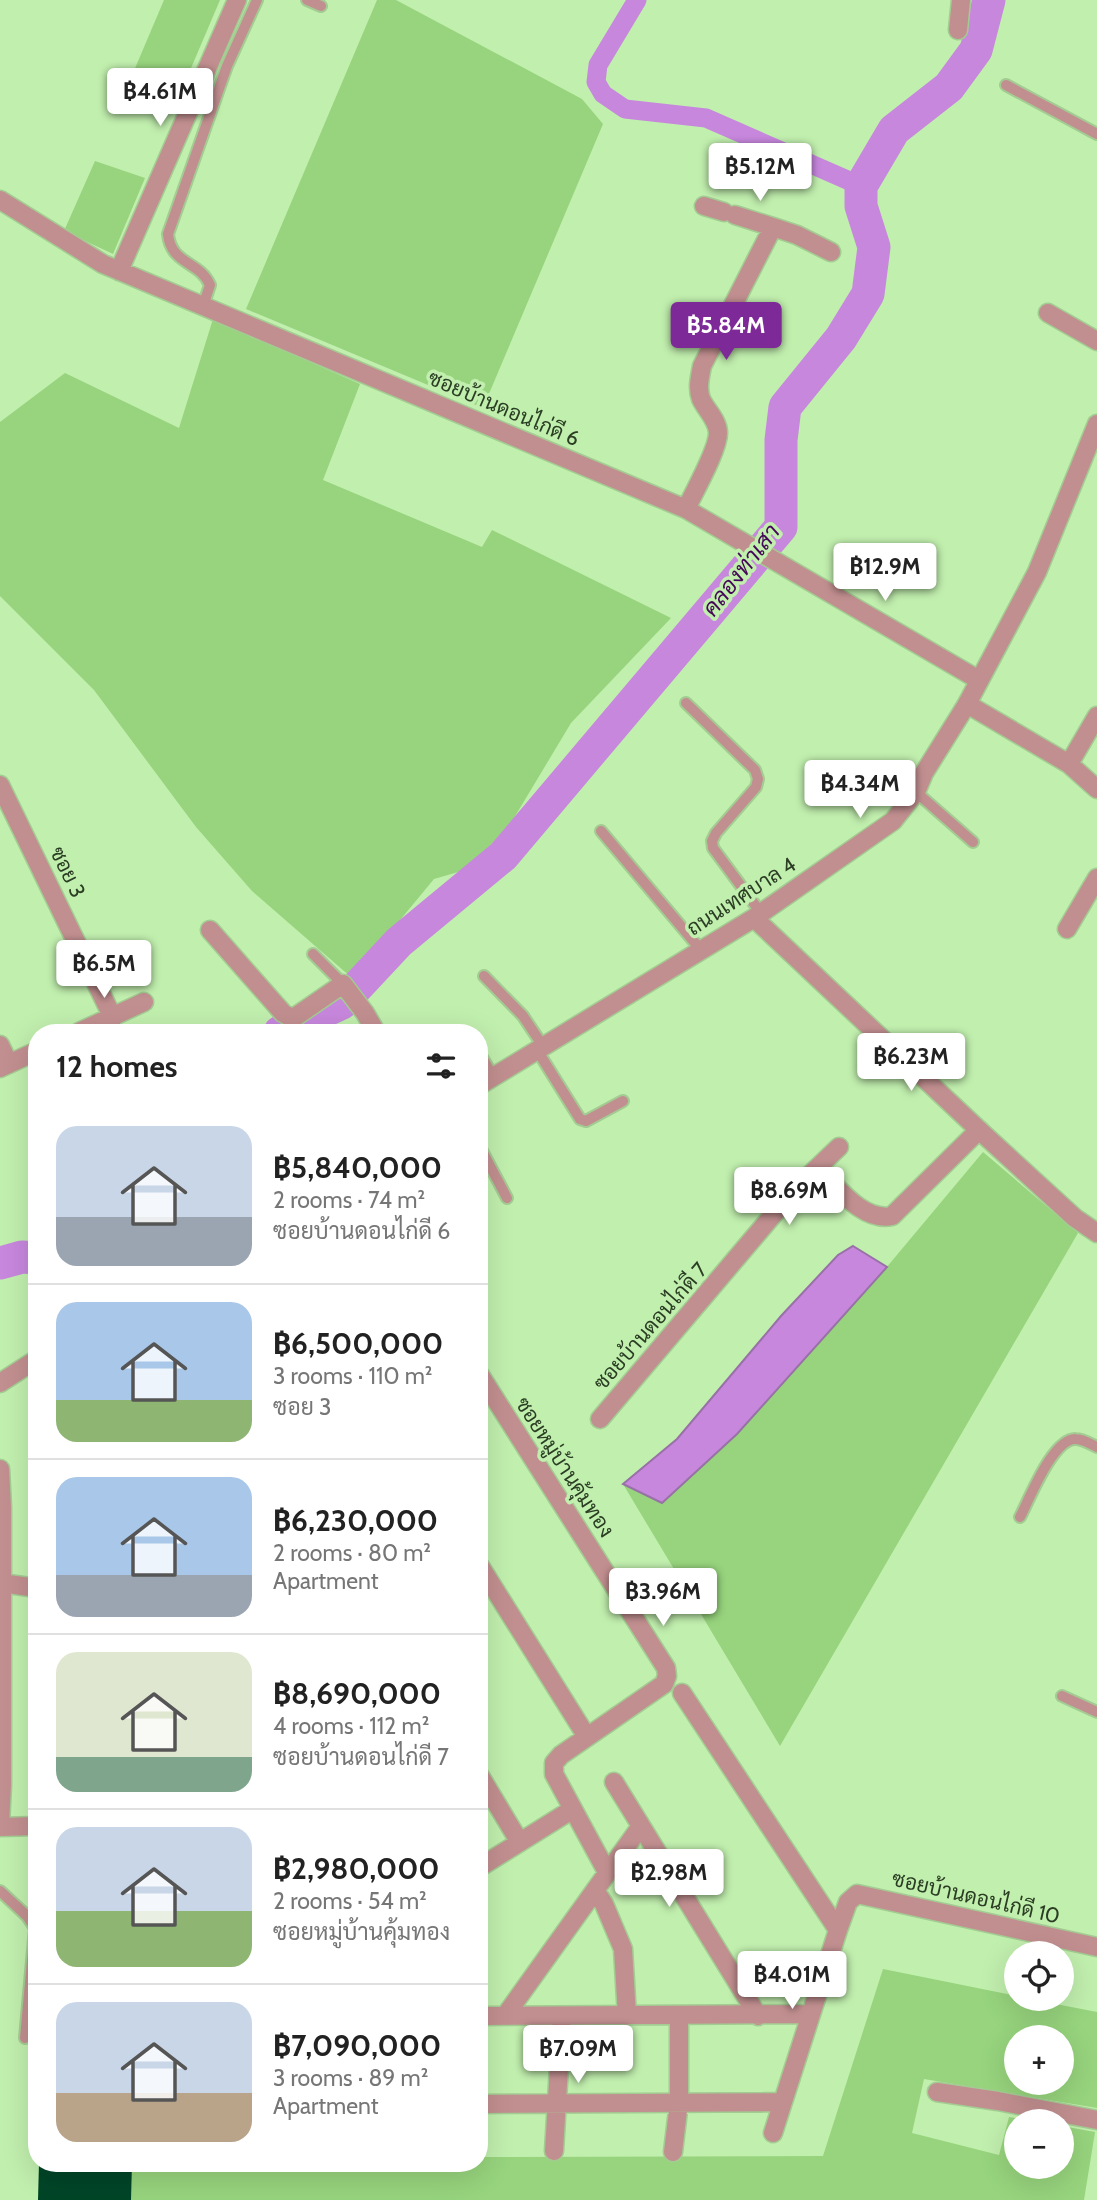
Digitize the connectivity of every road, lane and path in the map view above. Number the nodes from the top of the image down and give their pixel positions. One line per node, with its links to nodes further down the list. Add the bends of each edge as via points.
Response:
1 (237, 0): 13 (street)
2 (257, 0): 14 (lane, via 227,66 168,234 169,246 178,257 210,285)
3 (307, 0): 5 (lane)
4 (961, 0): 6 (street)
5 (321, 6)
6 (958, 30)
7 (1006, 85): 8 (lane)
8 (1097, 134)
9 (0, 201): 13 (street, ซอยบ้านดอนไก่ดี 6)
10 (704, 206): 11 (street)
11 (773, 227): 12 (street); 18 (street, via 702,366 698,385 718,432)
12 (831, 252)
13 (119, 271): 14 (street, ซอยบ้านดอนไก่ดี 6)
14 (203, 306): 18 (street, ซอยบ้านดอนไก่ดี 6)
15 (1048, 313): 16 (street)
16 (1097, 341)
17 (1097, 424): 19 (street, ถนนเทศบาล 4, via 1037,572)
18 (686, 509): 19 (street, ซอยบ้านดอนไก่ดี 6)
19 (979, 680): 21 (street, ถนนเทศบาล 4)
20 (686, 703): 30 (lane, via 755,770 756,787 712,841)
21 (967, 704): 23 (street); 26 (street, ถนนเทศบาล 4)
22 (1097, 716): 23 (street)
23 (1069, 764): 25 (street)
24 (0, 785): 38 (street, ซอย 3)
25 (1097, 789)
26 (916, 792): 28 (lane); 30 (street, ถนนเทศบาล 4, via 893,821)
27 (601, 831): 33 (lane)
28 (973, 842)
29 (1097, 878): 31 (street)
30 (758, 916): 33 (street, ถนนเทศบาล 4); 47 (street)
31 (1067, 929)
32 (210, 930): 36 (street, via 290,1017)
33 (701, 950): 42 (street, ถนนเทศบาล 4)
34 (313, 954): 36 (lane)
35 (484, 976): 42 (lane, via 523,1016)
36 (345, 987): 40 (street)
37 (144, 1002): 38 (street)
38 (113, 1018): 39 (street)
39 (98, 1024)
40 (371, 1024)
41 (0, 1045): 44 (street)
42 (540, 1048): 45 (street, ถนนเทศบาล 4); 46 (lane, via 580,1119 586,1121)
43 (28, 1055): 44 (street)
44 (5, 1066)
45 (488, 1079)
46 (623, 1101)
47 (979, 1130): 50 (street, via 892,1216 882,1218 861,1210); 52 (street)
48 (839, 1147): 50 (street, ซอยบ้านดอนไก่ดี 7)
49 (488, 1162): 51 (lane)
50 (817, 1168): 56 (street, ซอยบ้านดอนไก่ดี 7)
51 (507, 1198)
52 (1097, 1233)
53 (28, 1365): 54 (street)
54 (0, 1383)
55 (488, 1388): 66 (street, ซอยหมู่บ้านคุ้มทอง, via 666,1668 664,1684)
56 (600, 1419)
57 (1097, 1447): 59 (lane, via 1076,1438 1063,1442)
58 (0, 1469): 61 (street)
59 (1020, 1517)
60 (488, 1579): 66 (street)
61 (1, 1583): 62 (street); 70 (street)
62 (28, 1587)
63 (682, 1693): 79 (street)
64 (1062, 1696): 65 (lane)
65 (1097, 1712)
66 (587, 1737): 69 (street, ซอยหมู่บ้านคุ้มทอง, via 554,1763 554,1774)
67 (614, 1782): 72 (street)
68 (488, 1789): 73 (street)
69 (573, 1809): 73 (street); 75 (street, ซอยหมู่บ้านคุ้มทอง)
70 (0, 1826): 71 (street)
71 (28, 1826)
72 (641, 1826): 75 (street); 87 (street)
73 (519, 1841): 74 (street)
74 (488, 1862)
75 (607, 1872): 76 (street)
76 (595, 1890): 83 (street); 85 (street, via 623,1949)
77 (0, 1891): 78 (lane)
78 (28, 1918)
79 (838, 1930): 80 (street, ซอยบ้านดอนไก่ดี 10, via 848,1902 857,1894); 82 (street)
80 (1097, 1947)
81 (28, 2005): 89 (lane)
82 (811, 2014): 87 (street); 92 (street)
83 (505, 2016): 84 (street); 88 (street)
84 (562, 2016): 85 (street); 94 (street)
85 (627, 2016): 86 (street)
86 (679, 2016): 87 (street); 91 (street)
87 (758, 2016)
88 (488, 2017)
89 (25, 2038)
90 (937, 2092): 95 (street)
91 (679, 2102): 92 (street); 94 (street); 98 (street)
92 (783, 2102): 96 (street)
93 (488, 2104): 94 (street)
94 (557, 2105): 97 (street)
95 (1097, 2120)
96 (773, 2133)
97 (554, 2151)
98 (673, 2152)

